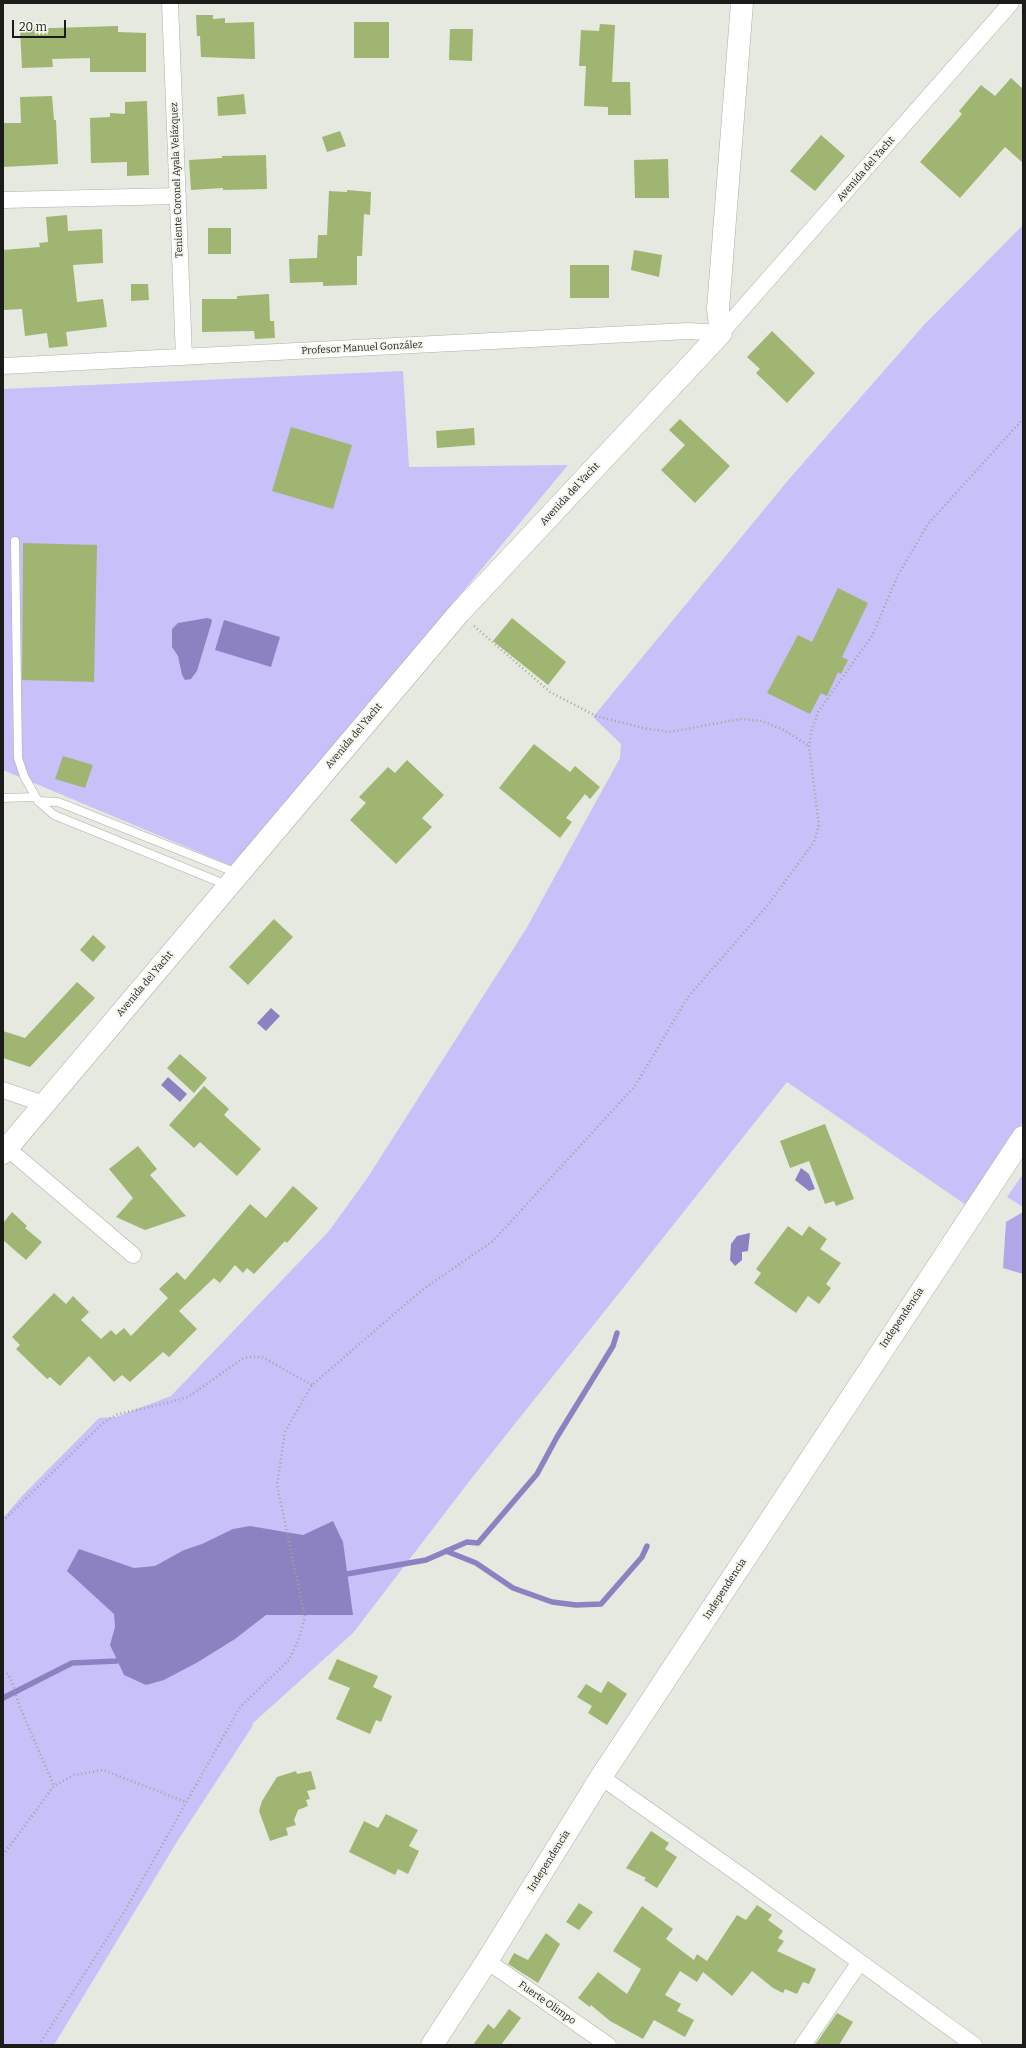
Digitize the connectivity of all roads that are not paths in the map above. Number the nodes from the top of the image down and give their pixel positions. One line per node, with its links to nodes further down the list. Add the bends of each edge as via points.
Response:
1 (170, 3): 4 (street, Teniente Coronel Ayala Velázquez)
2 (742, 3): 6 (street, via 718,309)
3 (1011, 3): 6 (street, Avenida del Yacht)
4 (178, 196): 5 (street); 7 (street, Teniente Coronel Ayala Velázquez)
5 (3, 200)
6 (721, 333): 7 (street, Profesor Manuel González, via 688,331); 14 (street, Avenida del Yacht, via 459,612)
7 (184, 357): 8 (street, Profesor Manuel González)
8 (3, 366)
9 (15, 541): 11 (lane, via 18,758)
10 (3, 798): 11 (lane)
11 (36, 799): 12 (lane, via 58,802); 13 (lane, via 54,815)
12 (124, 829): 13 (lane); 14 (lane)
13 (118, 841): 14 (lane)
14 (233, 880): 16 (street, Avenida del Yacht)
15 (3, 1090): 16 (street)
16 (44, 1104): 18 (street, Avenida del Yacht)
17 (1023, 1137): 20 (street, Independencia)
18 (5, 1150): 19 (street)
19 (133, 1255)
20 (601, 1777): 21 (street, Independencia); 22 (street)
21 (487, 1961): 23 (street, Independencia); 24 (street, Fuerte Olimpo)
22 (860, 1962): 25 (street); 26 (street)
23 (432, 2045)
24 (608, 2045)
25 (803, 2045)
26 (974, 2045)

